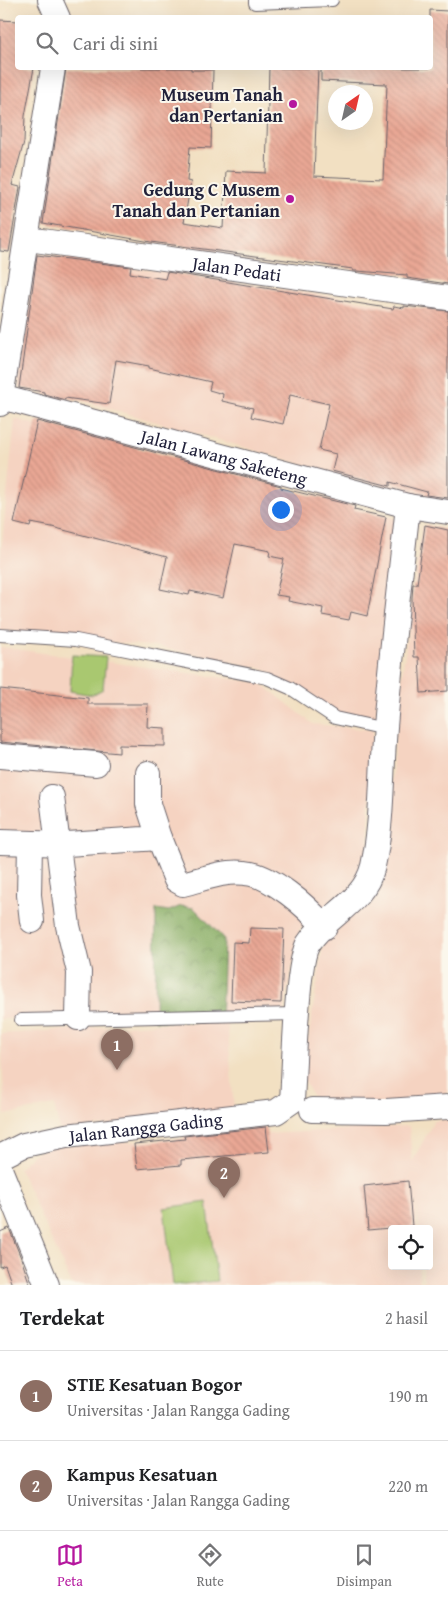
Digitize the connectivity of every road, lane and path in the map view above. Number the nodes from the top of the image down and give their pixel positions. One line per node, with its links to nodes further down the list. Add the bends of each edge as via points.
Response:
1 (50, 0): 4 (street)
2 (255, 0): 3 (lane, via 255,4)
3 (332, 0)
4 (57, 15)
5 (53, 70): 6 (street, Jalan Lawang Saketeng)
6 (28, 239): 7 (street, Jalan Pedati); 8 (street, Jalan Lawang Saketeng)
7 (448, 298)
8 (0, 401): 9 (street, Jalan Lawang Saketeng)
9 (408, 506): 10 (street, Jalan Lawang Saketeng); 12 (street)
10 (448, 512)
11 (0, 635): 12 (lane, via 76,640 267,678 290,688 335,718)
12 (384, 729): 22 (street, via 381,803 373,867 354,901)
13 (0, 756): 14 (street)
14 (96, 764)
15 (148, 773): 17 (street, via 148,804)
16 (52, 797): 20 (street)
17 (159, 838): 20 (street); 22 (street, via 176,880 183,884 246,872 306,906)
18 (0, 842): 19 (street)
19 (30, 844): 20 (street); 21 (street, via 28,895)
20 (56, 844): 24 (street, via 68,926 79,972)
21 (32, 921)
22 (325, 927): 23 (street, via 308,944)
23 (298, 1014): 24 (lane); 26 (street)
24 (78, 1018): 25 (lane)
25 (21, 1020)
26 (302, 1105): 27 (street, Jalan Rangga Gading, via 386,1110); 28 (street, Jalan Rangga Gading, via 276,1112 66,1136 24,1145)
27 (448, 1107)
28 (0, 1157)
29 (0, 1169): 30 (street)
30 (47, 1285)

